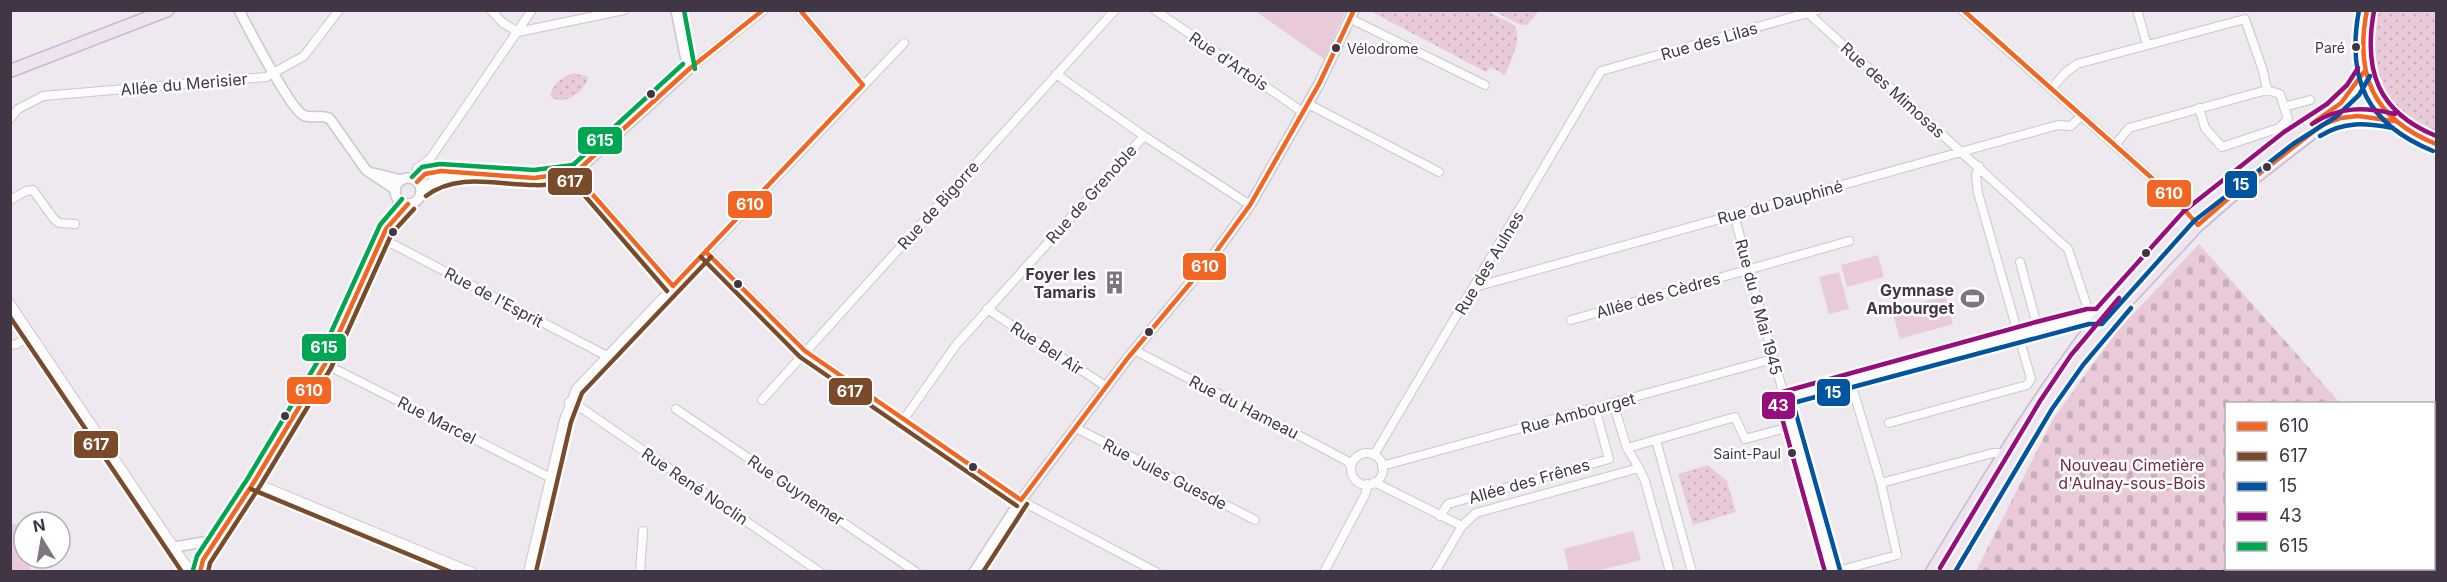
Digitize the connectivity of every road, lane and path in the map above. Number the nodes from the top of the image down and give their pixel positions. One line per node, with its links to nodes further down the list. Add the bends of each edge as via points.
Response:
1 (168, 10): 22 (main road)
2 (239, 10): 25 (street)
3 (339, 10): 25 (street, Allée du Merisier, via 304,56)
4 (491, 10): 18 (street)
5 (532, 10): 18 (street)
6 (624, 10): 18 (street)
7 (676, 10): 21 (street)
8 (764, 10): 21 (street)
9 (800, 10): 27 (street)
10 (1115, 10): 26 (street, Rue de Bigorre)
11 (1155, 10): 33 (street, Rue d'Artois)
12 (1818, 10): 16 (street, Rue des Lilas)
13 (1962, 10): 29 (street)
14 (2138, 10): 20 (street)
15 (2367, 10): 24 (main road, via 2361,40)
16 (1808, 13): 23 (street, Rue des Lilas); 41 (street, Rue des Mimosas)
17 (1352, 15): 28 (street); 33 (street)
18 (518, 32): 47 (street, via 430,159 417,168)
19 (904, 43): 27 (street)
20 (2146, 45): 29 (street, via 2077,64); 30 (street, via 2245,19)
21 (688, 70): 44 (street)
22 (10, 71)
23 (1601, 71): 61 (street, Rue des Aulnes)
24 (2364, 72): 37 (main road, via 2374,96); 53 (main road, via 2353,90 2332,110 2289,138)
25 (275, 74): 36 (street, Allée du Merisier, via 43,96 18,109); 43 (street, via 300,113 324,116 332,122)
26 (1056, 74): 38 (street); 71 (street, Rue de Bigorre)
27 (863, 85): 57 (street)
28 (1485, 85)
29 (2051, 89): 35 (street)
30 (2266, 90): 32 (street, via 2280,94); 34 (street)
31 (2310, 100): 32 (street)
32 (2284, 107): 34 (street, via 2288,119 2278,128 2222,147 2205,128)
33 (1306, 108): 45 (street, Rue d'Artois); 51 (street)
34 (2199, 108): 40 (street, via 2129,128)
35 (2081, 116): 40 (street); 41 (street, Rue du Dauphiné, via 2070,126 2058,125)
36 (10, 120)
37 (2394, 121): 39 (main road); 53 (main road, via 2356,115 2322,125)
38 (1144, 136): 51 (street); 63 (street, Rue de Grenoble)
39 (2436, 144)
40 (2115, 145): 53 (street)
41 (1962, 152): 42 (street, Rue des Mimosas); 52 (street, Rue du Dauphiné)
42 (1978, 166): 64 (street, Rue des Mimosas, via 2068,249 2088,309); 68 (street, via 1978,193)
43 (366, 171): 46 (street); 48 (street)
44 (576, 172): 47 (street, via 534,178 467,173); 60 (street)
45 (1439, 172)
46 (402, 180): 47 (street); 48 (street)
47 (417, 184): 50 (street, via 416,201)
48 (396, 190): 50 (street)
49 (10, 200): 54 (street, via 33,190 54,219)
50 (404, 202): 55 (street)
51 (1250, 205): 70 (street)
52 (1734, 215): 59 (street, Rue du 8 Mai 1945); 61 (street, Rue du Dauphiné)
53 (2194, 221): 64 (main road); 120 (main road, via 2077,360)
54 (75, 224)
55 (381, 238): 72 (street, Rue de l'Esprit); 74 (street)
56 (1849, 241): 59 (street, Allée des Cèdres)
57 (706, 252): 60 (street); 71 (street)
58 (2020, 262): 66 (street)
59 (1749, 269): 65 (street, Allée des Cèdres); 73 (street, Rue du 8 Mai 1945)
60 (673, 286): 72 (street)
61 (1475, 287): 90 (street, Rue des Aulnes)
62 (10, 303): 67 (street)
63 (987, 309): 76 (street, Rue Bel Air); 83 (street, Rue de Grenoble, via 956,345)
64 (2099, 316): 66 (street); 89 (main road)
65 (1571, 320)
66 (2038, 329): 68 (street)
67 (31, 334): 69 (street); 104 (street)
68 (2018, 334): 75 (street); 84 (street, via 2031,379 2026,385)
69 (10, 345)
70 (1134, 350): 76 (street); 91 (street, Rue du Hameau)
71 (805, 351): 78 (street, Rue de Bigorre); 83 (street)
72 (607, 356): 79 (street, via 584,379)
73 (1773, 359): 77 (street, Rue du 8 Mai 1945); 80 (street, Rue Ambourget)
74 (325, 364): 94 (street, Rue Marcel); 95 (street)
75 (1850, 380): 77 (street); 97 (street)
76 (1107, 387): 86 (street)
77 (1784, 398): 85 (street, Rue du 8 Mai 1945)
78 (762, 400)
79 (569, 402): 94 (street); 110 (street, Rue René Noclin)
80 (1613, 403): 81 (street, Rue Ambourget); 88 (street)
81 (1594, 408): 92 (street, Rue Ambourget); 99 (street, Allée des Frênes, via 1609,459 1448,504)
82 (676, 409): 111 (street, Rue Guynemer)
83 (904, 419): 98 (street)
84 (1889, 423)
85 (1793, 426): 87 (street, via 1746,439 1735,417); 118 (street, Rue du 8 Mai 1945)
86 (1076, 428): 98 (street); 100 (street, Rue Jules Guesde)
87 (1656, 440): 88 (street); 117 (street)
88 (1627, 447): 93 (street)
89 (2006, 453): 97 (street, via 1993,453); 119 (main road)
90 (1374, 455): 91 (street, via 1360,455); 92 (street)
91 (1351, 466): 96 (street, via 1355,479)
92 (1382, 466): 96 (street, via 1381,476)
93 (1639, 468): 101 (street, via 1476,513); 116 (street)
94 (549, 477): 108 (street)
95 (254, 482): 103 (street); 107 (street)
96 (1371, 483): 99 (street); 114 (street)
97 (1881, 483): 118 (street, via 1897,555)
98 (1022, 500): 112 (street); 113 (street)
99 (1440, 516): 101 (street)
100 (1255, 520)
101 (1462, 526): 115 (street)
102 (643, 531): 109 (street)
103 (216, 540): 104 (street); 106 (street)
104 (174, 547): 105 (street)
105 (191, 572)
106 (200, 572)
107 (472, 572)
108 (528, 572)
109 (640, 572)
110 (820, 572)
111 (916, 572)
112 (974, 572)
113 (1156, 572)
114 (1324, 572)
115 (1435, 572)
116 (1670, 572)
117 (1692, 572)
118 (1833, 572)
119 (1932, 572)
120 (1946, 572)

